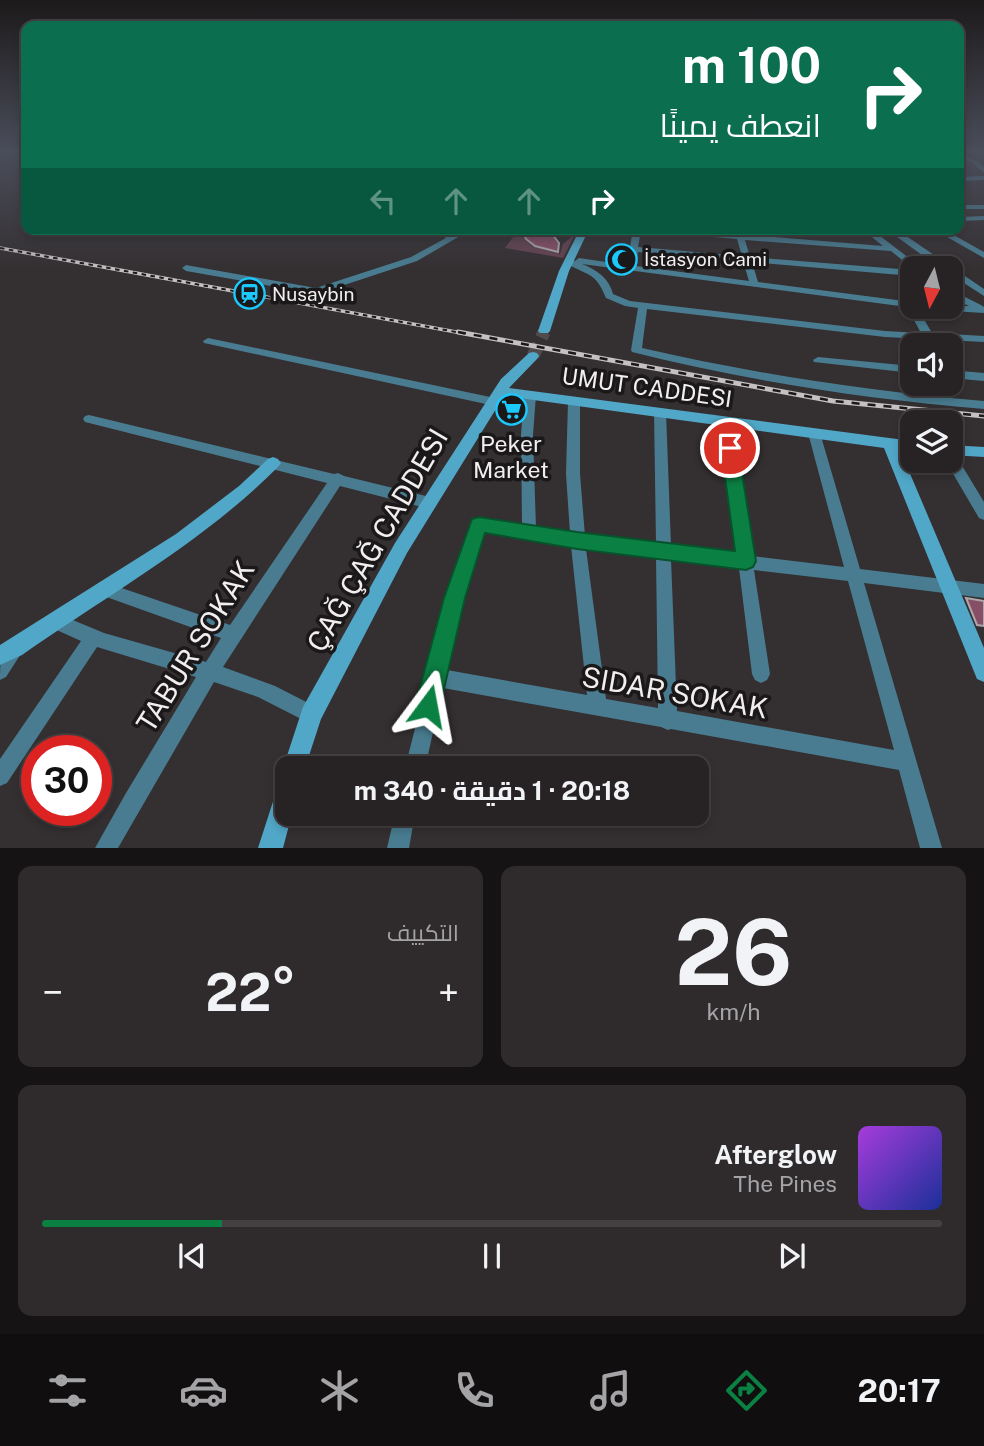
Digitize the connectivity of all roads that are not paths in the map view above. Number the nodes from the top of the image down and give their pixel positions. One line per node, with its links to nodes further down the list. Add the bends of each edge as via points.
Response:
1 (964, 206): 2 (street)
2 (984, 207)
3 (984, 218): 4 (street)
4 (964, 219)
5 (446, 235): 14 (street)
6 (457, 235): 14 (street)
7 (582, 235): 23 (street)
8 (638, 235): 17 (street)
9 (701, 235): 15 (street)
10 (772, 235): 16 (street)
11 (873, 235): 18 (street)
12 (899, 235): 21 (street)
13 (948, 235): 19 (street)
14 (452, 238): 24 (street, via 415,259 317,290)
15 (741, 239): 16 (street); 22 (street)
16 (774, 241): 18 (street)
17 (633, 249): 22 (street); 25 (street)
18 (892, 250): 20 (street)
19 (984, 255)
20 (901, 256)
21 (929, 256)
22 (747, 260): 26 (street); 28 (street)
23 (569, 261): 25 (street); 32 (street, via 594,273 615,300); 35 (street)
24 (186, 268)
25 (631, 269): 28 (street)
26 (900, 272)
27 (963, 280): 29 (street)
28 (754, 284): 31 (street)
29 (984, 293)
30 (963, 300): 34 (street)
31 (900, 304)
32 (643, 307): 36 (street); 48 (street, via 636,349 814,384)
33 (963, 309): 34 (street)
34 (984, 310)
35 (544, 331)
36 (900, 333)
37 (963, 338): 38 (street)
38 (984, 340)
39 (208, 341): 46 (street)
40 (533, 356): 46 (street, ÇAĞ ÇAĞ CADDESI)
41 (818, 360): 42 (street)
42 (900, 369)
43 (963, 375): 44 (street)
44 (984, 377)
45 (530, 395): 46 (street, UMUT CADDESI); 47 (street, UMUT CADDESI); 62 (street)
46 (498, 396): 60 (street, ÇAĞ ÇAĞ CADDESI)
47 (574, 401): 49 (street, UMUT CADDESI); 63 (street)
48 (984, 405)
49 (660, 412): 51 (street, UMUT CADDESI); 64 (street)
50 (89, 419): 57 (street)
51 (726, 421): 52 (street, UMUT CADDESI); 65 (street)
52 (814, 433): 53 (street, UMUT CADDESI); 66 (street)
53 (890, 444): 54 (street, UMUT CADDESI); 67 (street)
54 (900, 445)
55 (963, 451): 56 (street)
56 (984, 452)
57 (273, 463): 59 (street); 68 (street, via 248,490)
58 (960, 473): 61 (street)
59 (338, 478): 60 (street); 71 (street, TABUR SOKAK)
60 (430, 503): 80 (street, ÇAĞ ÇAĞ CADDESI)
61 (984, 514)
62 (529, 533): 63 (street); 78 (street, via 479,524)
63 (577, 541): 64 (street); 79 (street)
64 (662, 551): 65 (street); 81 (street)
65 (746, 561): 66 (street); 77 (street)
66 (854, 575): 67 (street); 84 (street)
67 (947, 586): 69 (street); 76 (street)
68 (104, 589): 70 (street); 71 (street)
69 (984, 591)
70 (56, 621): 72 (street); 73 (street)
71 (233, 634): 75 (street, TABUR SOKAK)
72 (94, 637): 75 (street); 85 (street)
73 (7, 652): 74 (street)
74 (0, 671)
75 (208, 672): 80 (street, via 257,687); 88 (street, TABUR SOKAK)
76 (984, 672)
77 (761, 674)
78 (434, 677): 79 (street, SIDAR SOKAK); 83 (street)
79 (600, 708): 81 (street, SIDAR SOKAK)
80 (312, 715): 82 (street, ÇAĞ ÇAĞ CADDESI)
81 (668, 721): 84 (street, SIDAR SOKAK)
82 (298, 756)
83 (418, 756)
84 (907, 762): 91 (street)
85 (0, 776)
86 (277, 826): 89 (street)
87 (403, 826): 90 (street)
88 (106, 848)
89 (270, 848)
90 (398, 848)
91 (931, 848)

